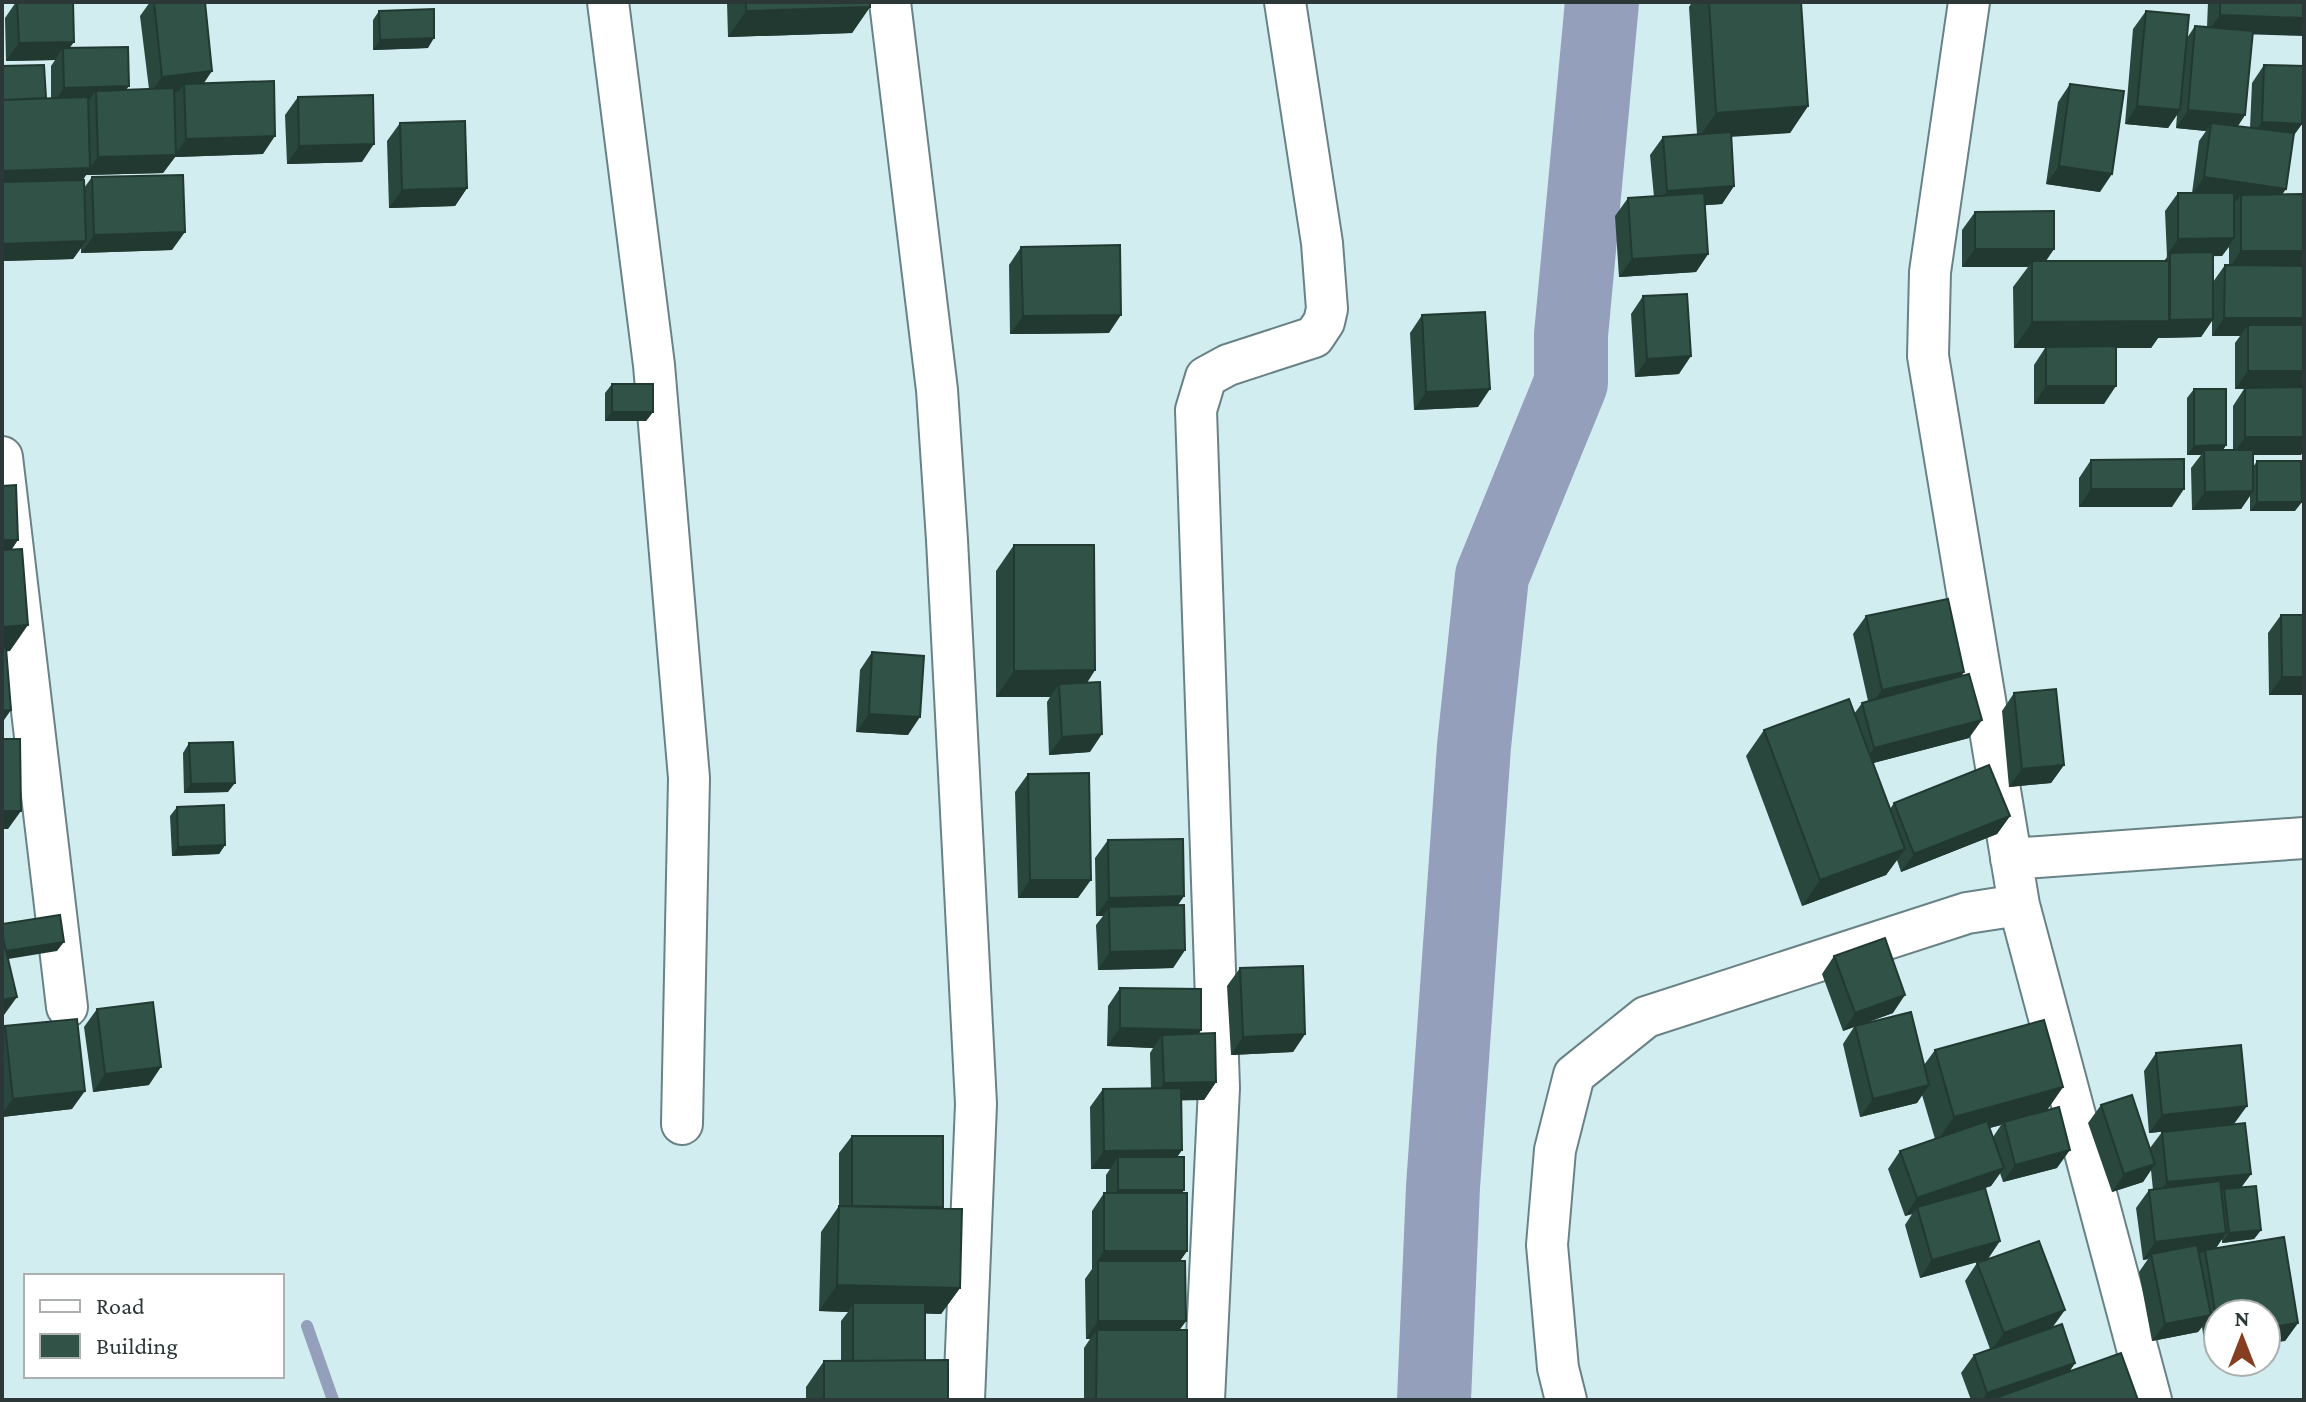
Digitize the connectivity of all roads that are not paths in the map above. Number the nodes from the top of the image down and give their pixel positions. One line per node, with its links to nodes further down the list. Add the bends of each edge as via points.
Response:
1 (608, 2): 10 (street, via 654,365 689,778)
2 (890, 2): 11 (street, via 937,390 948,571 976,1104)
3 (1285, 2): 12 (street, via 1327,309 1314,337 1206,377 1196,410 1219,1088)
4 (1969, 2): 7 (street, via 1930,272 1928,356)
5 (2, 457): 9 (street)
6 (2304, 838): 7 (street)
7 (2011, 859): 8 (street)
8 (2019, 905): 13 (street, via 1967,913 1646,1017 1574,1075 1555,1150 1547,1245 1558,1368); 14 (street)
9 (67, 1007)
10 (682, 1124)
11 (964, 1400)
12 (1204, 1400)
13 (1566, 1400)
14 (2151, 1400)

